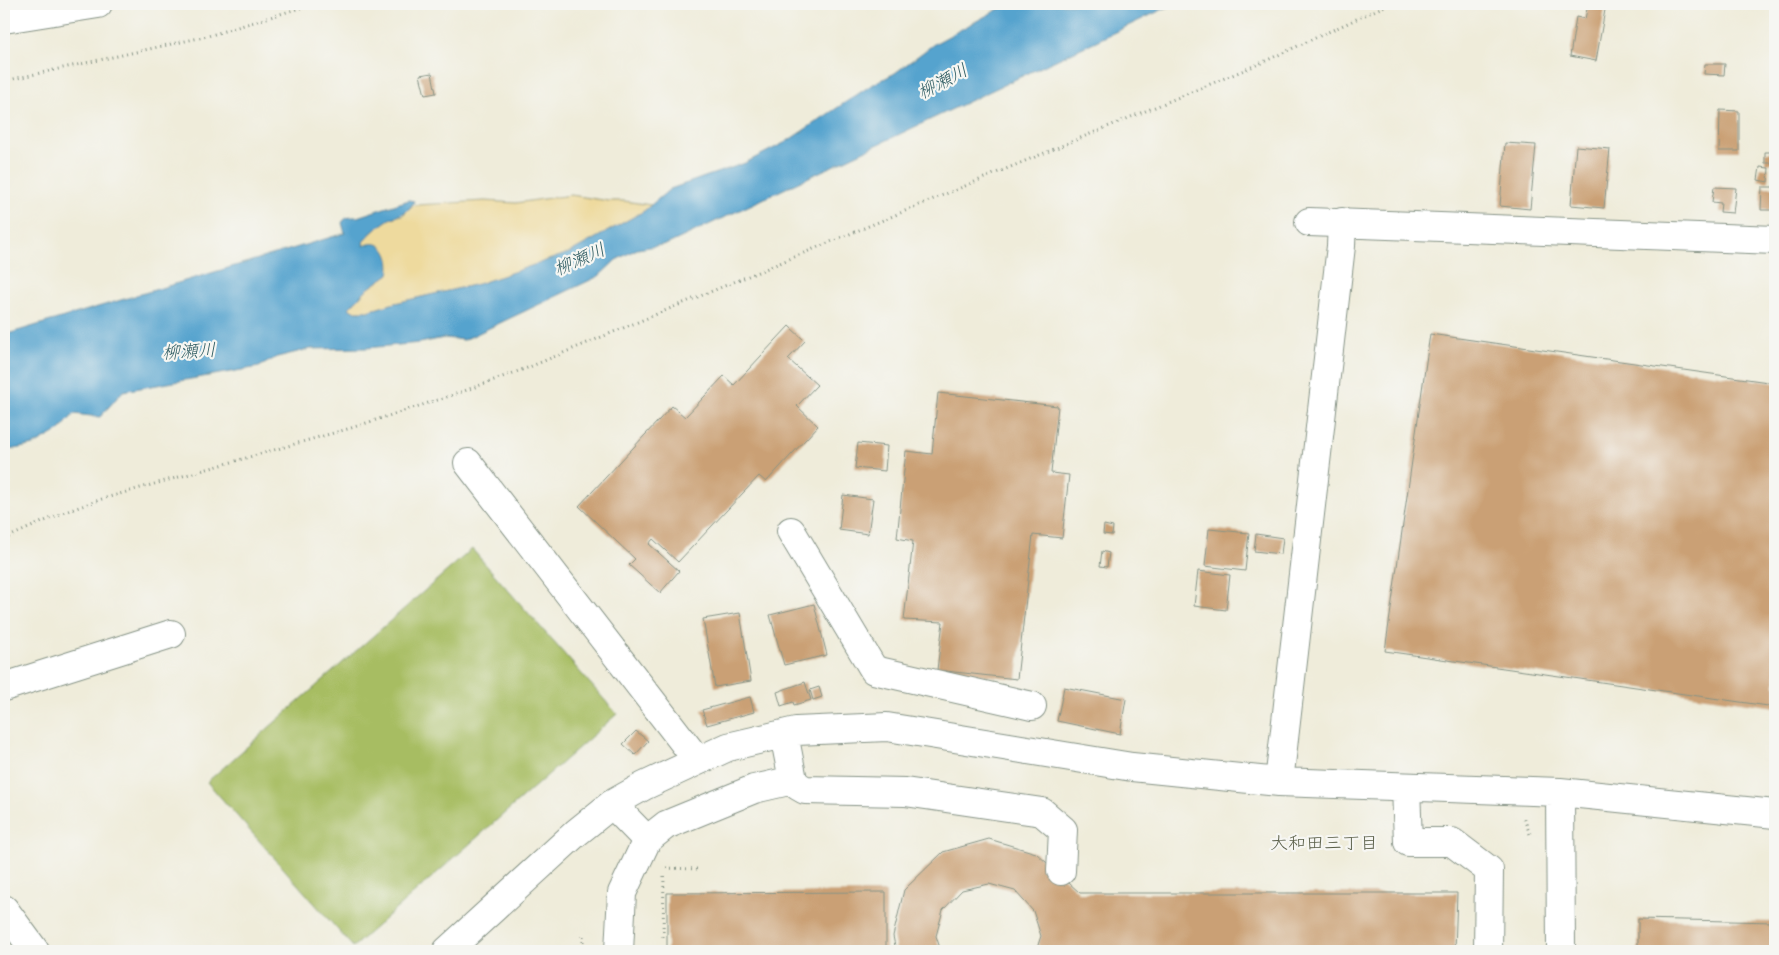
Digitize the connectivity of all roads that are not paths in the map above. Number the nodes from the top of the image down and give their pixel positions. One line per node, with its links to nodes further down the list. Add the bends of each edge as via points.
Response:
1 (98, 4): 2 (street)
2 (4, 19)
3 (1309, 222): 4 (street)
4 (1342, 222): 5 (street); 14 (street)
5 (1775, 240)
6 (468, 463): 12 (street)
7 (791, 531): 10 (street, via 874,670)
8 (171, 634): 9 (street)
9 (4, 687)
10 (1032, 706)
11 (784, 734): 12 (street, via 728,748); 13 (street); 14 (street, via 887,727 1132,767)
12 (698, 761): 17 (street)
13 (793, 780): 19 (street, via 754,789 666,825); 20 (street, via 804,790 905,792 1042,812 1063,830)
14 (1279, 782): 15 (street)
15 (1406, 787): 16 (street); 25 (street, via 1408,842 1452,842 1489,870)
16 (1560, 792): 18 (street); 26 (street)
17 (612, 804): 19 (street); 23 (street)
18 (1775, 814)
19 (646, 840): 24 (street, via 622,893)
20 (1062, 871)
21 (4, 909): 22 (street)
22 (35, 951)
23 (447, 951)
24 (619, 951)
25 (1488, 951)
26 (1561, 951)

